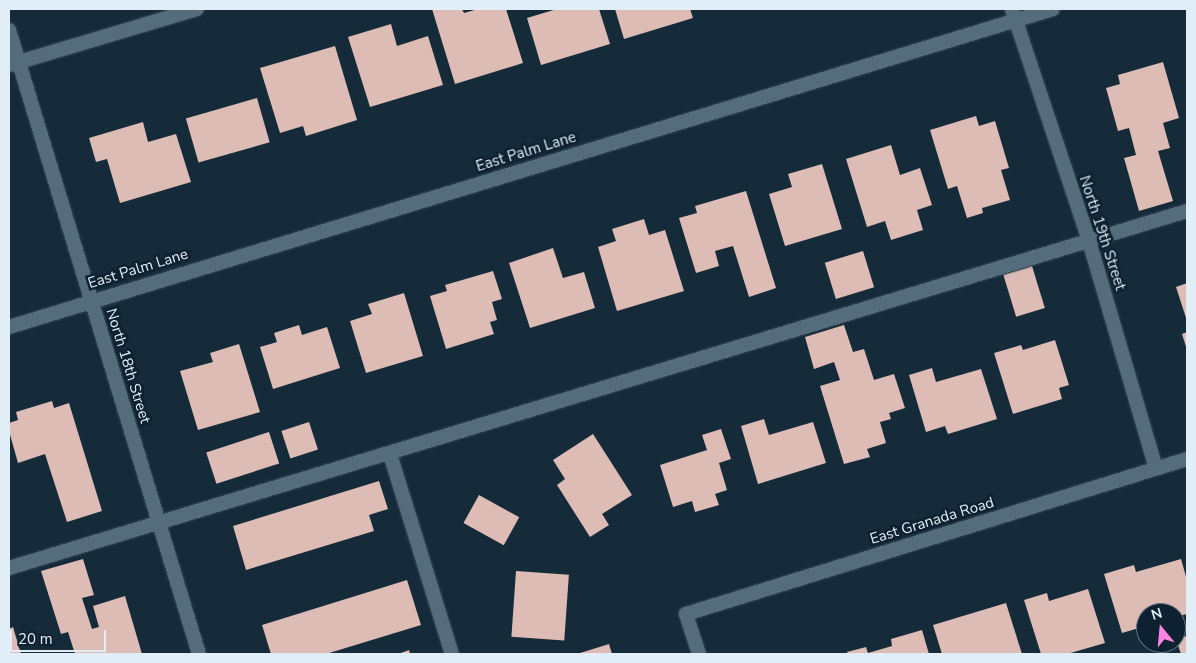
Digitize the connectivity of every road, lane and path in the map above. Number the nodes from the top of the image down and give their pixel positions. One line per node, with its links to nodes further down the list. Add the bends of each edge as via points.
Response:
1 (197, 9): 5 (street)
2 (1053, 9): 3 (street, East Palm Lane)
3 (1013, 15): 7 (street, North 19th Street); 8 (street, East Palm Lane)
4 (9, 30): 5 (street, North 18th Street)
5 (14, 64): 8 (street, North 18th Street)
6 (1187, 211): 7 (street)
7 (1089, 241): 10 (street, via 726,349); 12 (street, North 19th Street)
8 (91, 301): 9 (street, East Palm Lane); 13 (street, North 18th Street)
9 (9, 327)
10 (390, 454): 13 (street); 16 (street)
11 (1187, 459): 12 (street, East Granada Road)
12 (1156, 468): 17 (street, East Granada Road, via 686,614)
13 (158, 522): 14 (street); 15 (street, North 18th Street)
14 (9, 568)
15 (198, 654)
16 (452, 654)
17 (699, 654)

